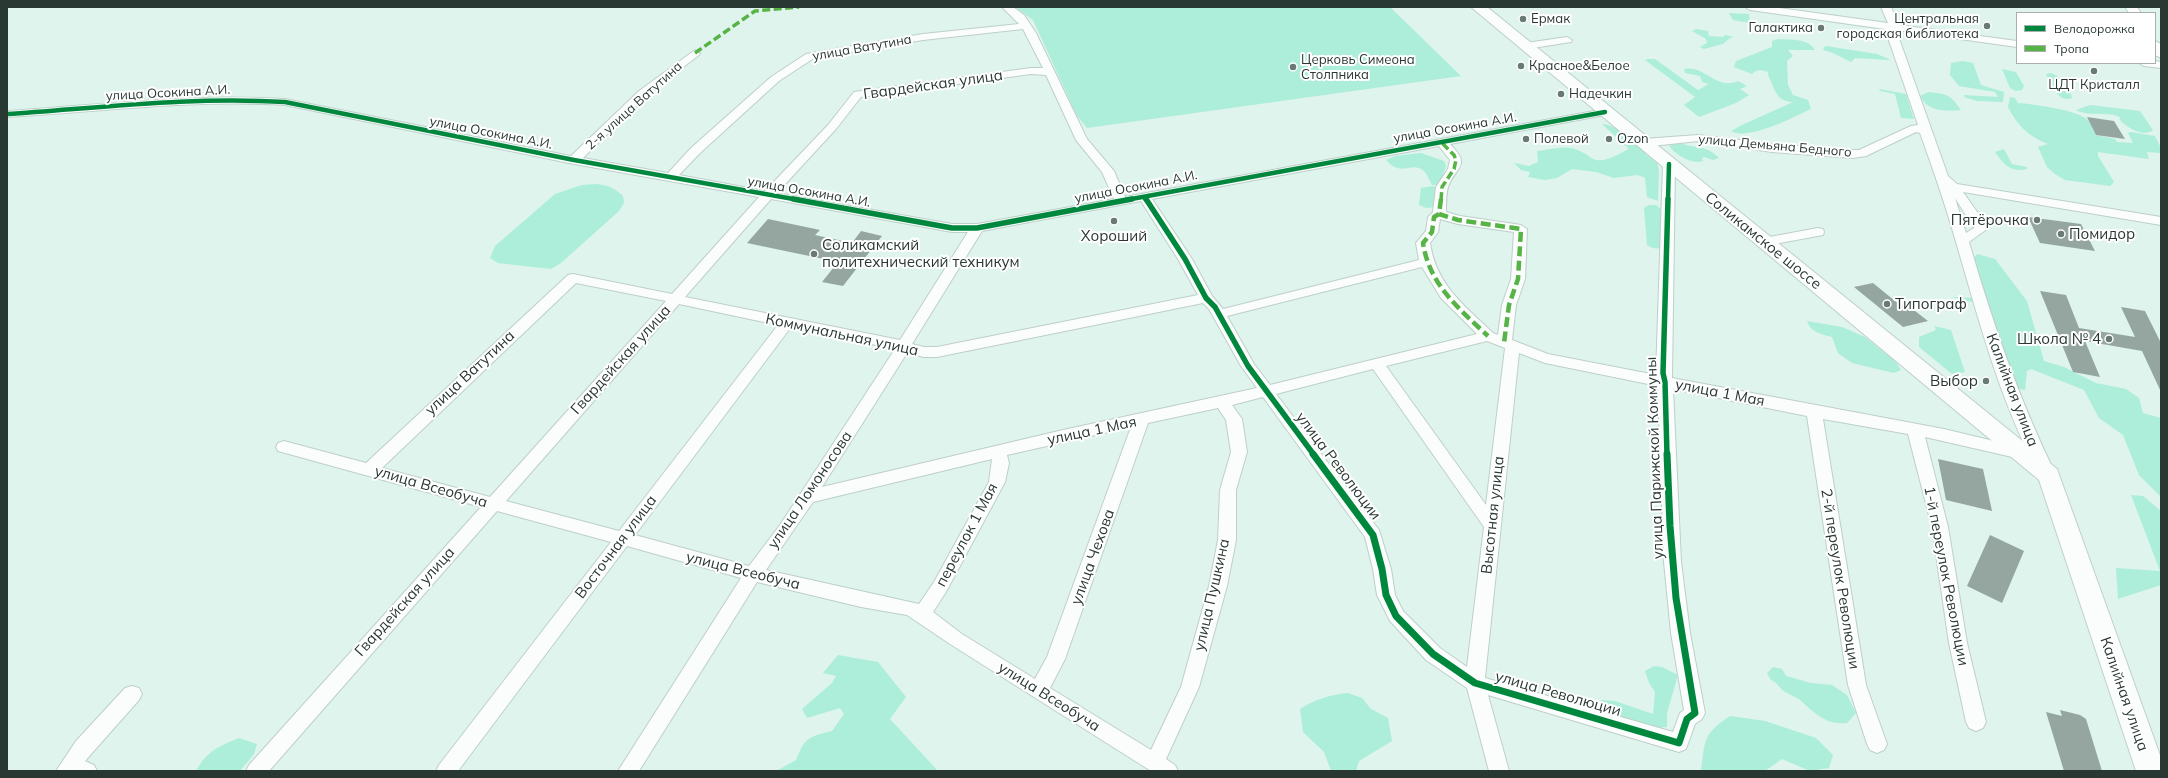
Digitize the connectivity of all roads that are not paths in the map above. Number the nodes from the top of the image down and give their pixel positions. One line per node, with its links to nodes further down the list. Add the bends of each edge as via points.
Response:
1 (1007, 7): 5 (street, via 1020,17)
2 (1478, 7): 9 (highway, Соликамское шоссе)
3 (1750, 7): 6 (street)
4 (1886, 7): 6 (street)
5 (1025, 26): 11 (street, via 1031,33); 19 (street, улица Ватутина, via 923,37 810,56 775,79 695,151)
6 (1892, 26): 8 (street); 14 (street)
7 (1567, 40): 9 (street)
8 (2016, 44)
9 (1526, 46): 12 (highway, Соликамское шоссе)
10 (695, 52): 17 (street, 2-я улица Ватутина, via 643,93)
11 (1049, 72): 22 (street, Гвардейская улица, via 1023,72 858,94 832,127); 24 (street, via 1082,140 1108,170)
12 (1605, 112): 15 (street, улица Осокина А.И.); 16 (highway, Соликамское шоссе)
13 (7, 114): 17 (street, улица Осокина А.И., via 189,102 269,100)
14 (1925, 130): 16 (street, улица Демьяна Бедного, via 1915,128 1862,153 1853,154 1772,148 1698,138); 20 (street)
15 (1441, 142): 23 (street, улица Осокина А.И.); 25 (street, via 1456,160 1454,169 1442,187)
16 (1643, 144): 18 (highway, Соликамское шоссе)
17 (574, 160): 19 (street, улица Осокина А.И.)
18 (1669, 164): 30 (highway, Соликамское шоссе); 41 (street, улица Парижской Коммуны, via 1663,365)
19 (671, 177): 22 (street, улица Осокина А.И.)
20 (1942, 178): 21 (street); 29 (street, Калийная улица)
21 (1953, 187): 26 (street); 29 (street, via 1981,229)
22 (766, 196): 27 (street, улица Осокина А.И., via 952,228); 33 (street, Гвардейская улица)
23 (1144, 197): 24 (street, улица Осокина А.И.); 34 (street, улица Революции, via 1185,259)
24 (1121, 202): 27 (street, улица Осокина А.И.)
25 (1439, 214): 31 (street, via 1434,217 1432,232 1423,243); 38 (street, via 1458,220 1521,229 1518,279 1509,305)
26 (2161, 221)
27 (977, 228): 39 (street, улица Ломоносова)
28 (1818, 232): 30 (street)
29 (1962, 241): 51 (street, Калийная улица, via 1987,325 2032,444)
30 (1764, 242): 49 (highway, Соликамское шоссе)
31 (1427, 262): 35 (street); 37 (street, via 1440,288)
32 (573, 278): 33 (street, Коммунальная улица); 50 (street, улица Ватутина)
33 (676, 298): 36 (street, Коммунальная улица); 53 (street, Гвардейская улица)
34 (1206, 298): 35 (street, улица Революции); 39 (street, Коммунальная улица, via 937,352 915,352)
35 (1219, 314): 42 (street, улица Революции)
36 (787, 323): 39 (street, Коммунальная улица); 55 (street, Восточная улица)
37 (1488, 336): 38 (street, улица 1 Мая); 40 (street, улица 1 Мая)
38 (1508, 345): 41 (street, улица 1 Мая, via 1545,358); 54 (street, Высотная улица)
39 (904, 346): 52 (street, улица Ломоносова)
40 (1376, 363): 42 (street, улица 1 Мая); 54 (street)
41 (1665, 382): 44 (street, улица 1 Мая); 62 (street, улица Парижской Коммуны, via 1674,598 1690,698 1695,713 1687,719)
42 (1264, 390): 43 (street, улица 1 Мая); 58 (street, улица Революции, via 1373,535 1386,595 1396,616 1433,654)
43 (1222, 402): 45 (street, улица 1 Мая); 64 (street, улица Пушкина, via 1234,419 1239,452 1228,490 1227,540 1218,586 1190,687)
44 (1814, 412): 46 (street, улица 1 Мая); 63 (street, 2-й переулок Революции, via 1857,685)
45 (1141, 420): 48 (street, улица 1 Мая); 59 (street, улица Чехова, via 1056,659)
46 (1915, 430): 49 (street, улица 1 Мая); 61 (street, 1-й переулок Революции, via 1940,527 1958,643)
47 (284, 447): 50 (street, улица Всеобуча)
48 (999, 452): 52 (street, улица 1 Мая); 57 (street, переулок 1 Мая, via 1001,463 997,482 940,587)
49 (2022, 454): 51 (highway, Соликамское шоссе)
50 (369, 470): 53 (street, улица Всеобуча)
51 (2048, 475): 70 (highway, Калийная улица)
52 (807, 497): 56 (street, улица Ломоносова)
53 (493, 505): 55 (street, улица Всеобуча); 66 (street, Гвардейская улица)
54 (1492, 526): 58 (street, Высотная улица)
55 (621, 539): 56 (street, улица Всеобуча); 67 (street, Восточная улица)
56 (753, 574): 57 (street, улица Всеобуча, via 861,600 910,608); 68 (street, улица Ломоносова)
57 (922, 614): 59 (street, улица Всеобуча, via 956,639)
58 (1475, 683): 62 (street, улица Революции); 69 (street)
59 (1038, 690): 64 (street, улица Всеобуча)
60 (132, 694): 65 (street, via 82,747)
61 (1976, 722)
62 (1679, 743)
63 (1877, 744)
64 (1161, 766)
65 (74, 769)
66 (256, 771)
67 (446, 771)
68 (628, 771)
69 (1499, 771)
70 (2151, 771)

